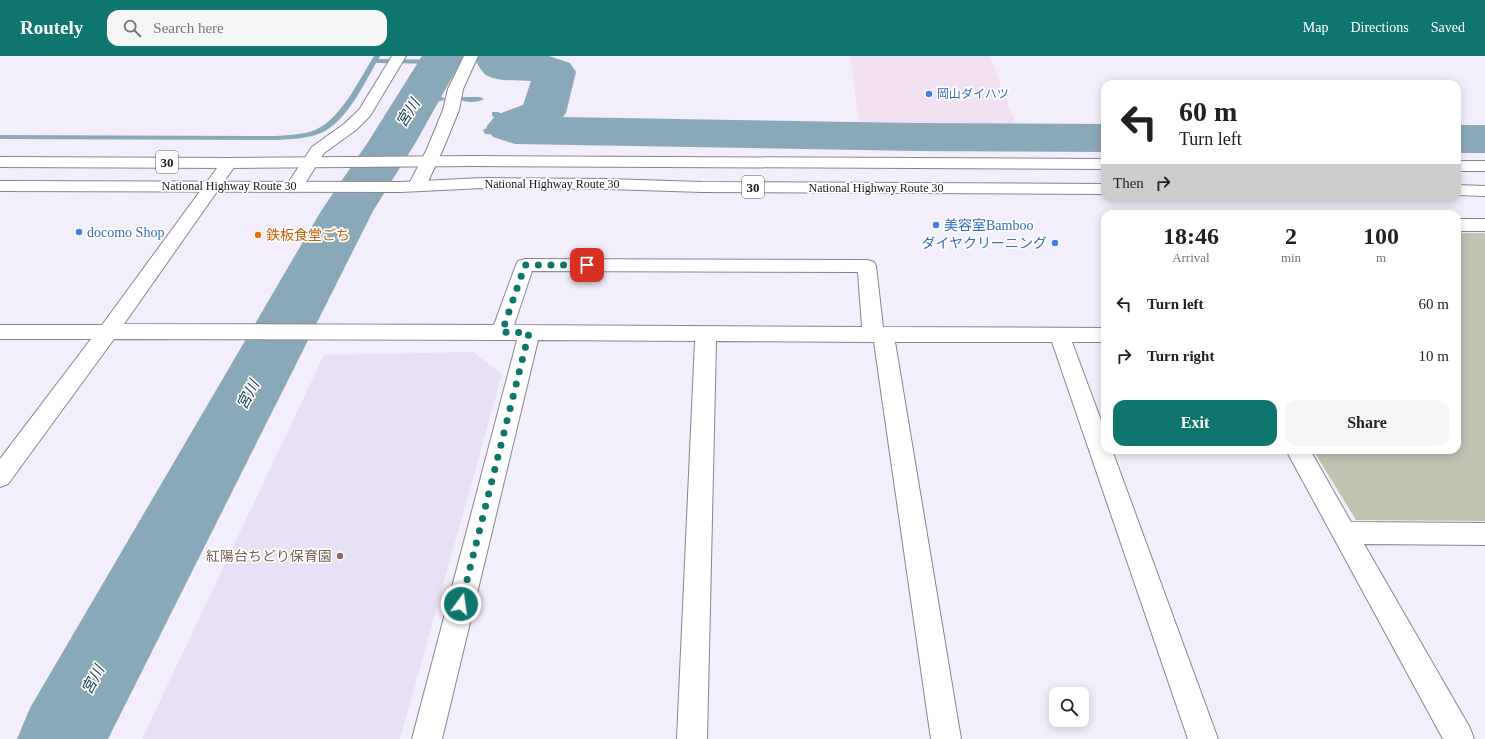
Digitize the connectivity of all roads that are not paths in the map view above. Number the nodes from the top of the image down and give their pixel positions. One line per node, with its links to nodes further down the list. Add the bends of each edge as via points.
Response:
1 (472, 56): 3 (main road, via 451,104 452,110)
2 (397, 59): 5 (main road, via 365,113 318,150)
3 (422, 161): 5 (main road, National Highway Route 30 / 30); 7 (main road, National Highway Route 30 / 30); 13 (main road)
4 (0, 162): 6 (main road, National Highway Route 30 / 30)
5 (311, 162): 6 (main road, National Highway Route 30 / 30); 12 (main road)
6 (229, 163): 11 (main road)
7 (1101, 164)
8 (1461, 166): 9 (main road)
9 (1485, 166)
10 (0, 186): 11 (main road, National Highway Route 30 / 30)
11 (213, 186): 12 (main road, National Highway Route 30 / 30); 21 (main road)
12 (295, 186): 13 (main road, National Highway Route 30 / 30)
13 (409, 186): 14 (main road, National Highway Route 30 / 30, via 463,183)
14 (1101, 189)
15 (1461, 190): 16 (main road)
16 (1485, 190)
17 (1461, 225): 18 (main road)
18 (1485, 225)
19 (0, 332): 21 (main road)
20 (502, 332): 21 (main road); 22 (main road); 24 (main road, via 525,265 867,266)
21 (107, 333): 30 (main road)
22 (529, 333): 23 (main road); 33 (main road)
23 (706, 334): 24 (main road); 34 (main road)
24 (878, 334): 25 (main road); 35 (main road)
25 (1059, 334): 26 (main road); 27 (main road)
26 (1101, 335)
27 (1101, 452)
28 (1102, 454): 36 (main road)
29 (1300, 454): 31 (main road)
30 (0, 477)
31 (1344, 532): 32 (main road); 37 (main road)
32 (1485, 534)
33 (427, 739)
34 (692, 739)
35 (946, 739)
36 (1203, 739)
37 (1459, 739)

